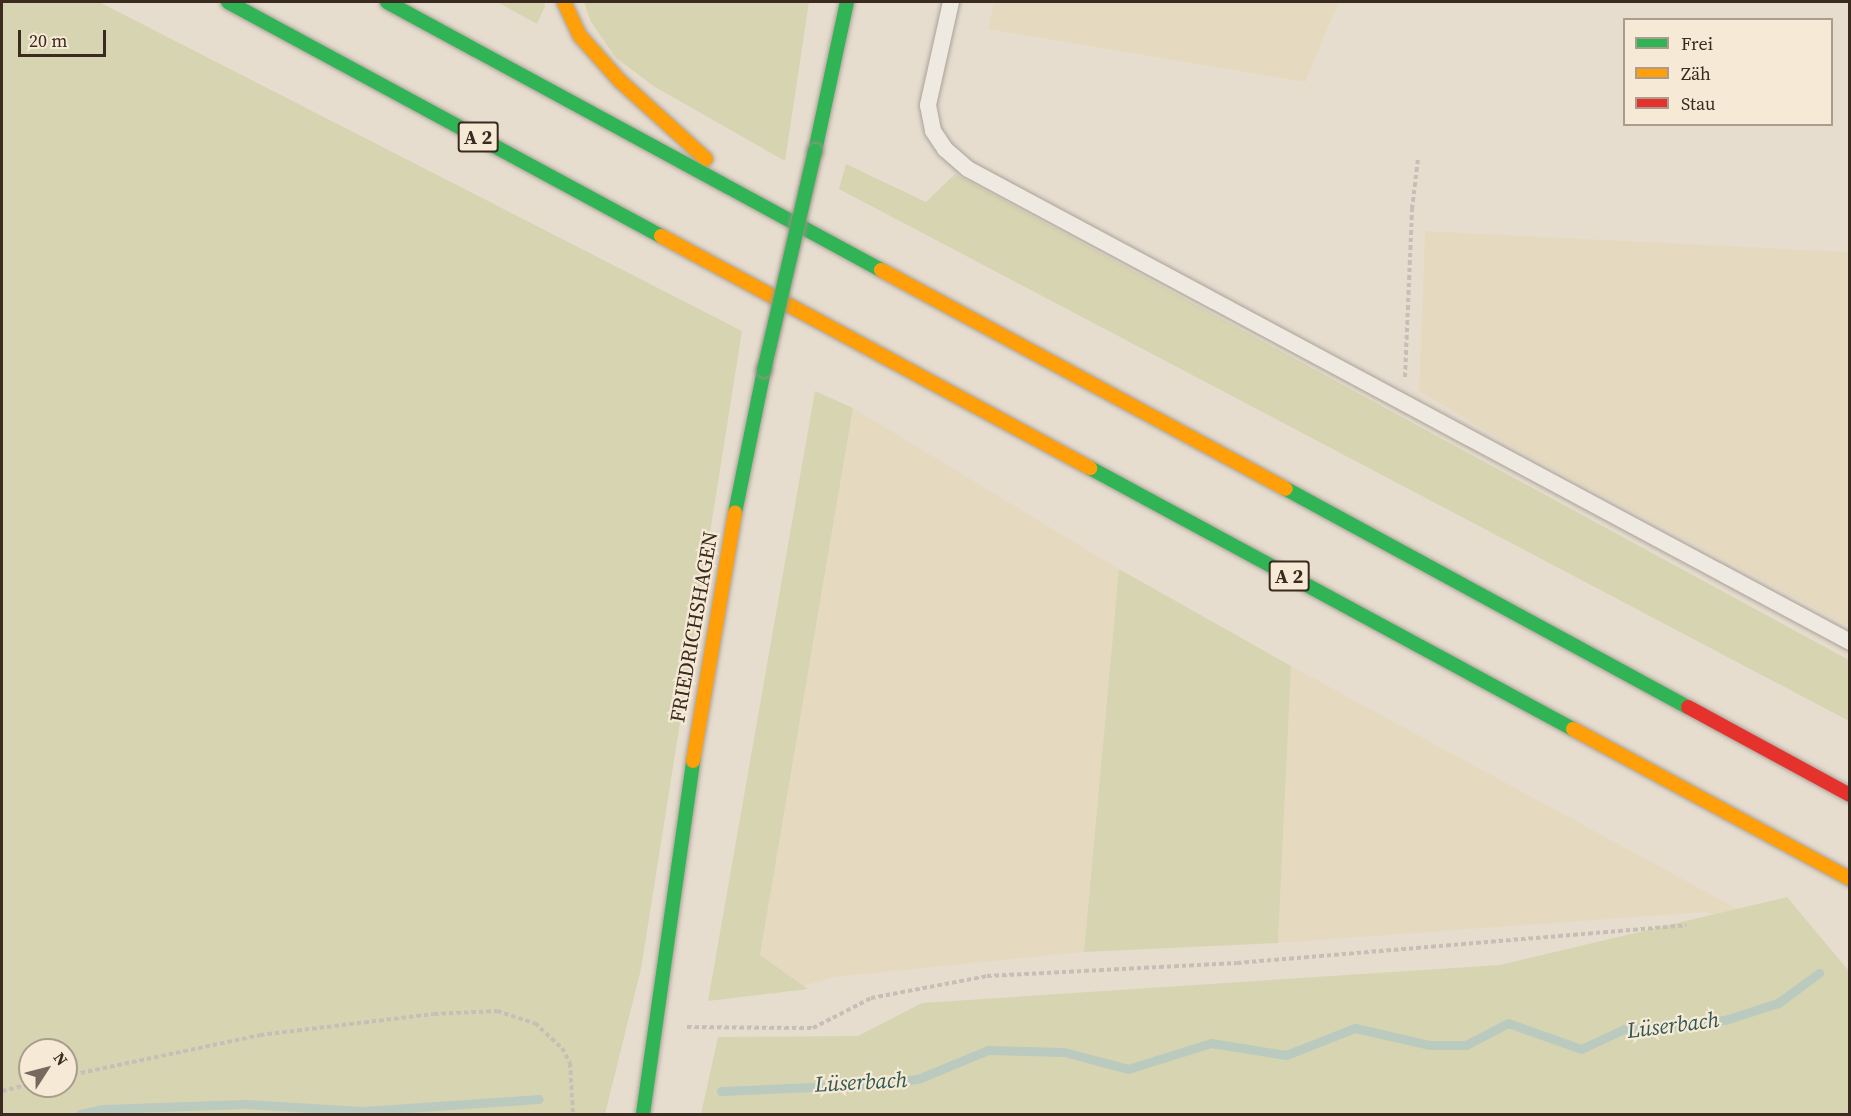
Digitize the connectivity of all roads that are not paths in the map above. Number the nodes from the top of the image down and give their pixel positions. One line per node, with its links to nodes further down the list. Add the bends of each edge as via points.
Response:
1 (228, 2): 9 (main road, A 2)
2 (387, 2): 6 (main road)
3 (564, 2): 6 (main road, via 580,36 620,81)
4 (847, 2): 10 (main road, FRIEDRICHSHAGEN, bridge, via 765,370 721,590 691,771)
5 (951, 2): 7 (lane, via 928,105 933,131 945,149 968,169)
6 (745, 195): 8 (main road)
7 (1850, 642)
8 (1850, 795)
9 (1850, 879)
10 (643, 1114)

